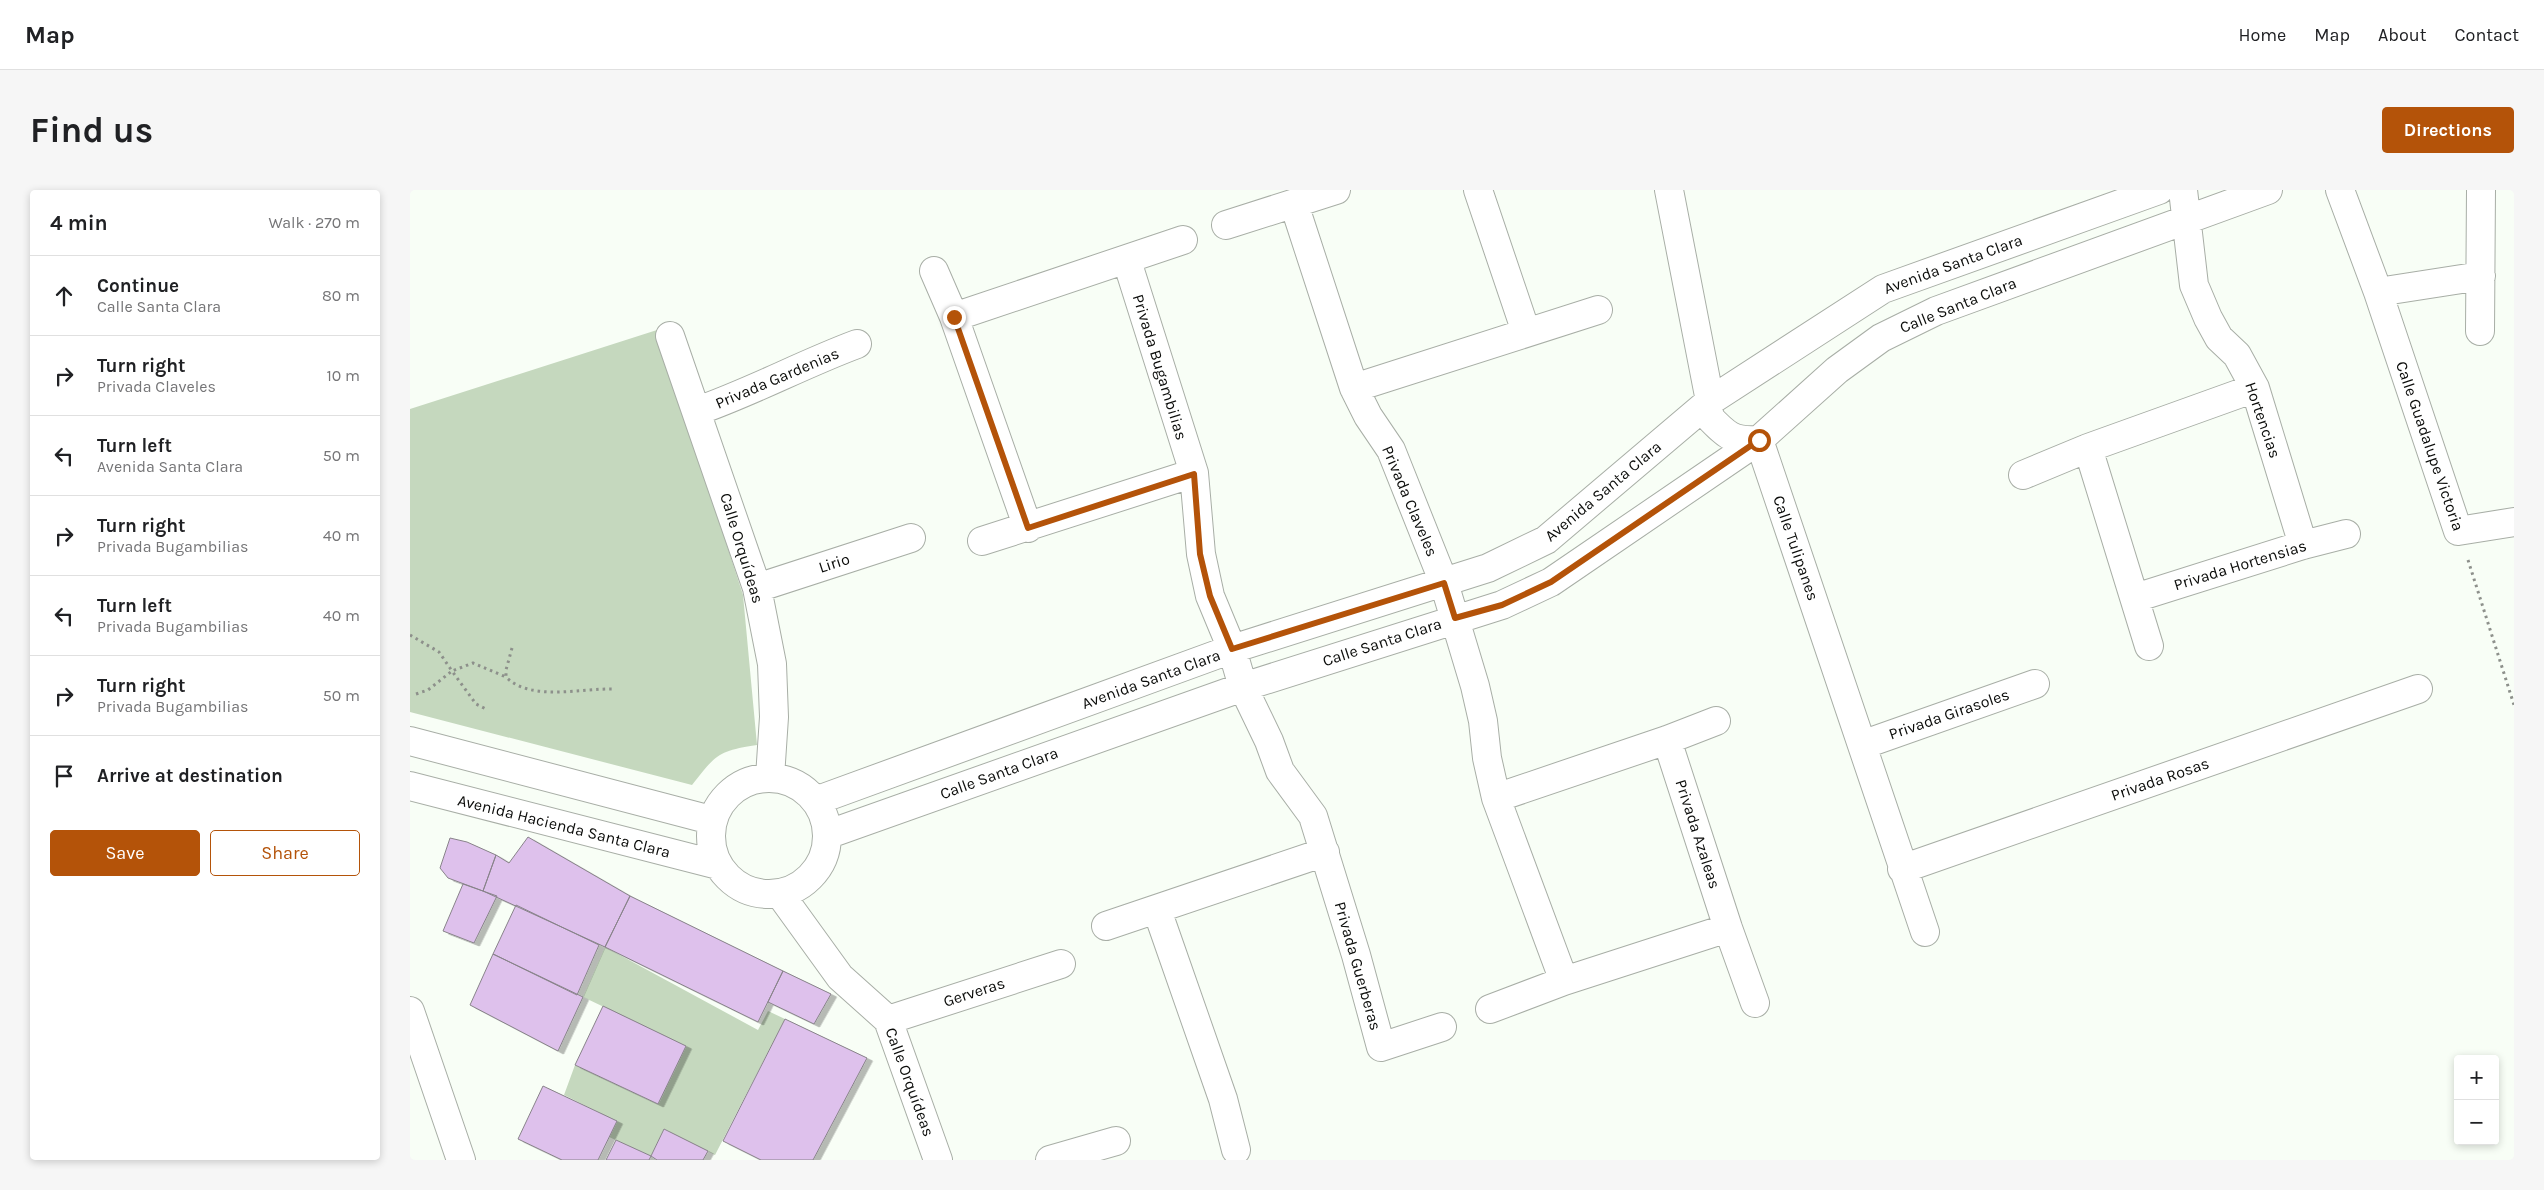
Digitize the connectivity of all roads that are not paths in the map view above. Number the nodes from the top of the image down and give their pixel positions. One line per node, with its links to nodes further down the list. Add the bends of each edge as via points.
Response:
1 (1336, 190): 9 (street)
2 (1478, 190): 20 (street)
3 (1669, 190): 25 (street)
4 (2159, 190): 25 (street, Avenida Santa Clara, via 1883,288)
5 (2183, 190): 10 (street, Hortencias)
6 (2268, 190): 10 (street, Calle Santa Clara)
7 (2340, 190): 16 (street, Calle Guadalupe Victoria)
8 (2481, 190): 15 (street)
9 (1294, 204): 11 (street); 23 (street, Privada Claveles)
10 (2188, 218): 24 (street, Hortencias, via 2194,285 2208,318 2220,338 2237,355); 27 (street, Calle Santa Clara, via 1936,311 1881,338 1837,370)
11 (1226, 224)
12 (1183, 240): 13 (street)
13 (1127, 261): 18 (street); 29 (street, Privada Bugambilias)
14 (934, 271): 18 (street)
15 (2480, 276): 16 (street); 19 (street)
16 (2378, 292): 31 (street, Calle Guadalupe Victoria, via 2458,530)
17 (1598, 310): 20 (street)
18 (954, 317): 32 (street)
19 (2480, 331)
20 (1526, 332): 23 (street)
21 (670, 336): 26 (street, Calle Orquídeas)
22 (857, 344): 26 (street, Privada Gardenias, via 813,360 740,396)
23 (1354, 388): 37 (street, Privada Claveles, via 1391,450)
24 (2254, 388): 28 (street); 36 (street, Hortencias)
25 (1710, 401): 27 (street, via 1708,416 1733,439); 37 (street, Avenida Santa Clara, via 1546,540 1488,568)
26 (697, 411): 38 (street, Calle Orquídeas)
27 (1759, 440): 40 (street, Calle Santa Clara, via 1551,582 1502,605); 49 (street, Calle Tulipanes)
28 (2088, 448): 30 (street); 39 (street)
29 (1194, 474): 32 (street); 42 (street, Privada Bugambilias, via 1200,554 1210,596)
30 (2023, 475)
31 (2514, 522)
32 (1028, 528): 35 (street)
33 (2346, 534): 36 (street, Privada Hortensias)
34 (911, 538): 38 (street, Lirio)
35 (982, 541)
36 (2303, 545): 39 (street, Privada Hortensias)
37 (1444, 583): 40 (street, Privada Claveles); 42 (street, Avenida Santa Clara)
38 (757, 588): 50 (street, Calle Orquídeas, via 772,664 774,717)
39 (2135, 598): 41 (street)
40 (1455, 618): 44 (street, Calle Santa Clara); 52 (street, via 1483,721)
41 (2149, 646)
42 (1232, 649): 44 (street, Privada Guerberas); 53 (street, Avenida Santa Clara)
43 (2035, 684): 49 (street, Privada Girasoles)
44 (1243, 687): 55 (street, Calle Santa Clara); 56 (street, Privada Guerberas, via 1280,771 1313,816)
45 (2418, 689): 58 (street, Privada Rosas)
46 (1716, 721): 47 (street)
47 (1667, 740): 52 (street); 62 (street, Privada Azaleas)
48 (410, 741): 54 (street)
49 (1862, 745): 58 (street, Calle Tulipanes)
50 (770, 777): 53 (street, via 789,780); 54 (street, via 751,780 734,789)
51 (410, 786): 57 (street, Avenida Hacienda Santa Clara)
52 (1496, 798): 65 (street)
53 (818, 800): 55 (street)
54 (711, 820): 57 (street, via 712,852)
55 (829, 834): 59 (street, via 824,858 814,874 799,887)
56 (1325, 852): 60 (street); 70 (street, Privada Guerberas, via 1381,1047)
57 (718, 865): 59 (street, via 726,876 742,887 760,894)
58 (1902, 869): 63 (street, Calle Tulipanes)
59 (780, 894): 69 (street, Calle Orquídeas, via 840,977)
60 (1157, 910): 61 (street); 72 (street, via 1223,1098)
61 (1106, 926)
62 (1728, 928): 65 (street); 66 (street, Privada Azaleas)
63 (1925, 932)
64 (1061, 964): 69 (street, Gerveras)
65 (1564, 981): 67 (street)
66 (1756, 1002)
67 (1490, 1009)
68 (411, 1016): 73 (street)
69 (888, 1020): 74 (street, Calle Orquídeas)
70 (1442, 1027)
71 (1116, 1141): 75 (street)
72 (1236, 1150)
73 (461, 1160)
74 (938, 1160)
75 (1050, 1160)

